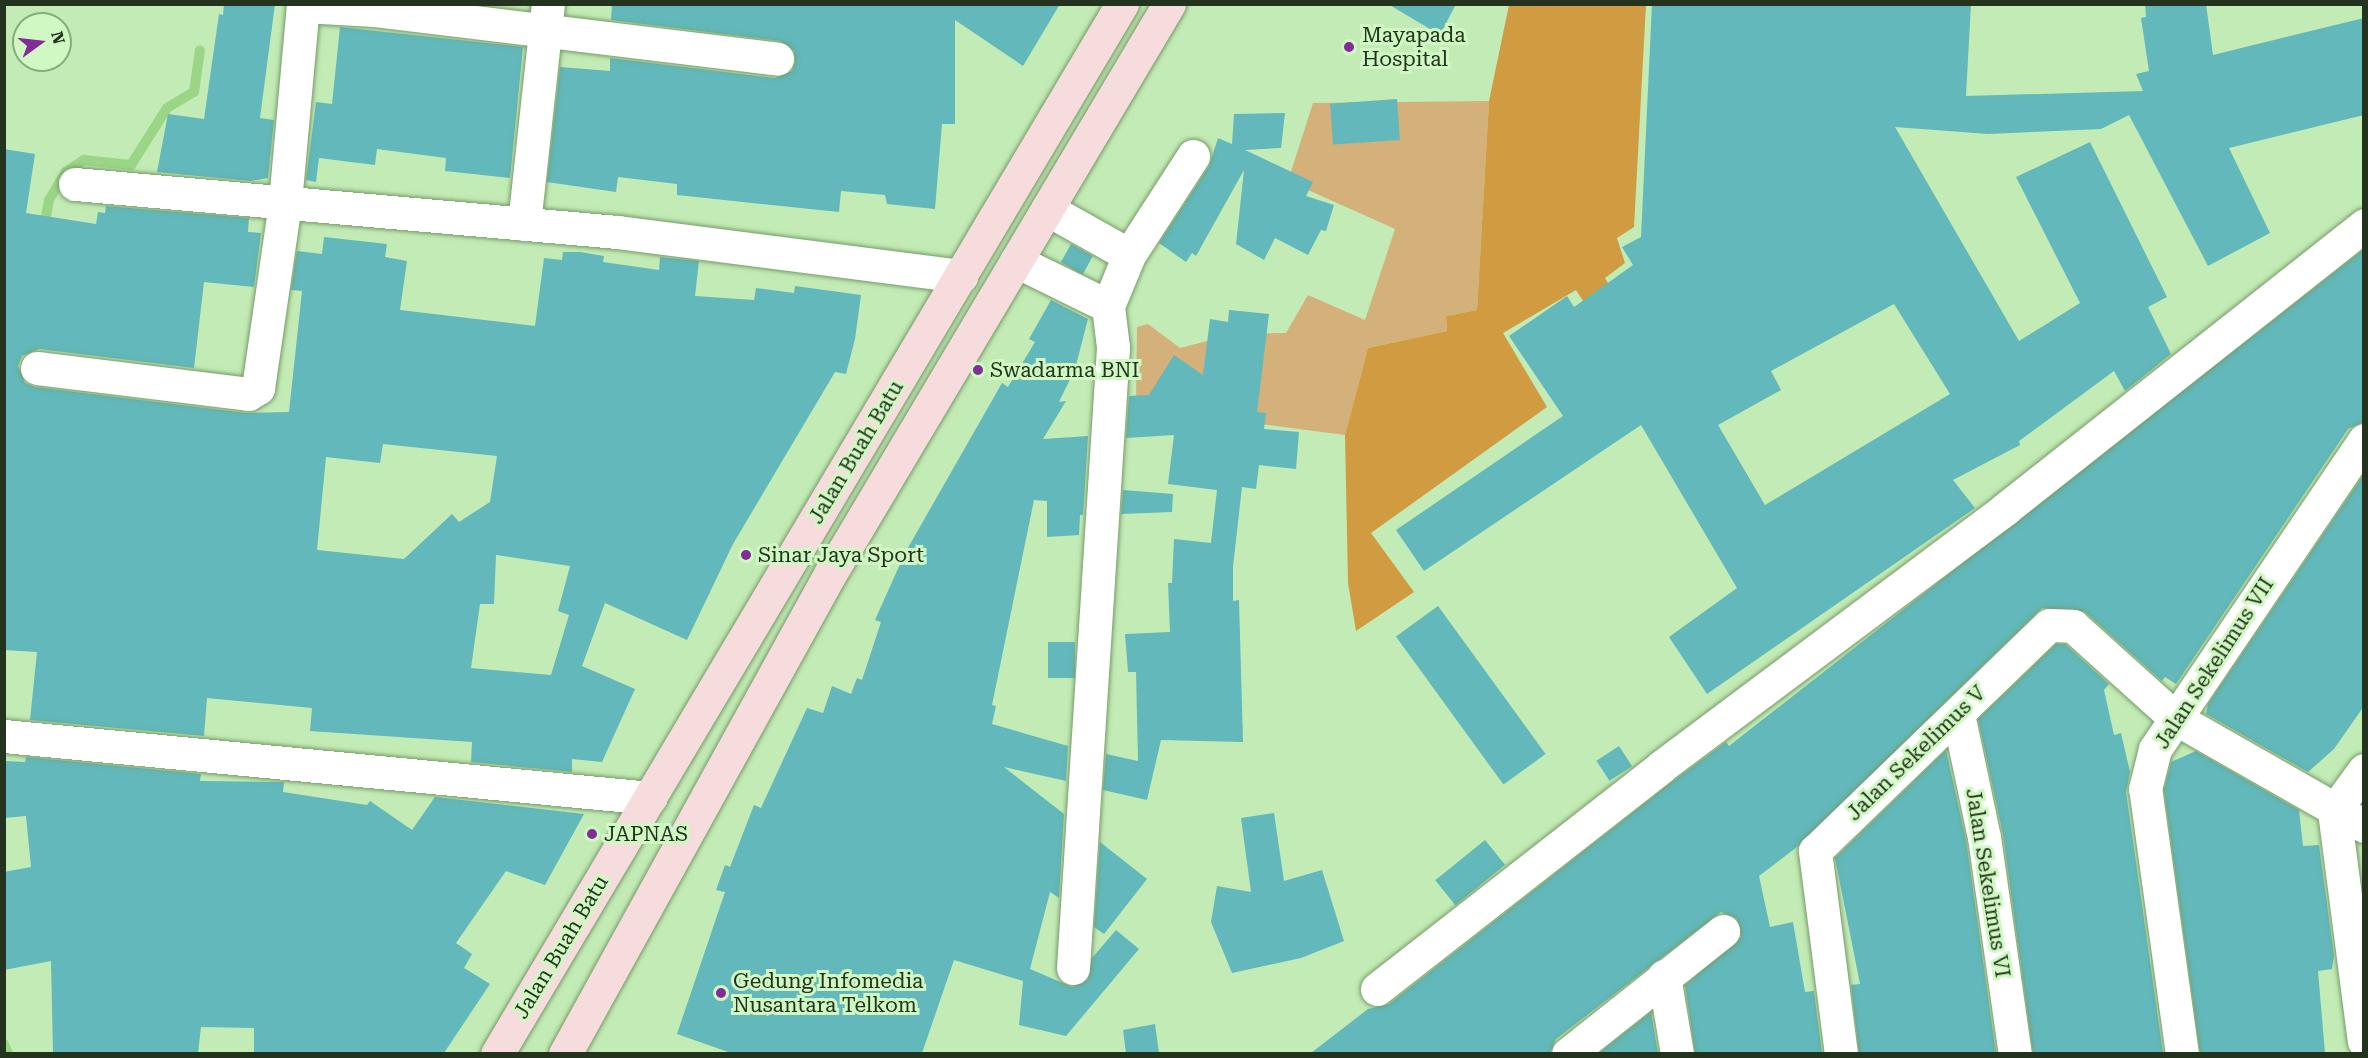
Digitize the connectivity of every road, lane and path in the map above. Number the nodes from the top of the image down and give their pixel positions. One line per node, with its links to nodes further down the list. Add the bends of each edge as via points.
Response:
1 (1122, 4): 14 (main road, Jalan Buah Batu)
2 (1169, 4): 9 (main road, Jalan Buah Batu)
3 (303, 5): 4 (street); 8 (street)
4 (546, 18): 5 (street); 10 (street)
5 (777, 59)
6 (1193, 156): 12 (street)
7 (75, 184): 8 (street)
8 (285, 202): 10 (street); 16 (street, via 258,388 248,394)
9 (1047, 208): 12 (street); 13 (main road, Jalan Buah Batu)
10 (524, 224): 14 (street)
11 (2364, 225): 28 (street, via 2005,509 1662,766)
12 (1129, 255): 15 (street)
13 (1016, 261): 15 (street); 31 (main road, Jalan Buah Batu, via 830,574)
14 (961, 276): 22 (main road, Jalan Buah Batu)
15 (1108, 306): 26 (street, via 1113,347)
16 (37, 368)
17 (2364, 440): 19 (street, Jalan Sekelimus VII)
18 (1958, 714): 19 (street, Jalan Sekelimus V, via 2049,625 2061,623 2073,626); 34 (street, Jalan Sekelimus V, via 1815,851); 35 (street, Jalan Sekelimus VI, via 1984,837)
19 (2175, 718): 23 (street, Jalan Sekelimus V); 36 (street, Jalan Sekelimus VII, via 2155,749 2145,789)
20 (4, 736): 22 (street)
21 (2364, 770): 23 (street)
22 (650, 798): 30 (main road, Jalan Buah Batu)
23 (2334, 811): 24 (street, Jalan Sekelimus V); 29 (street)
24 (2364, 826)
25 (1723, 931): 27 (street)
26 (1073, 969)
27 (1664, 976): 32 (street); 33 (street)
28 (1377, 989)
29 (2364, 1041)
30 (497, 1053)
31 (565, 1053)
32 (1568, 1053)
33 (1677, 1053)
34 (1841, 1053)
35 (2015, 1053)
36 (2182, 1053)

